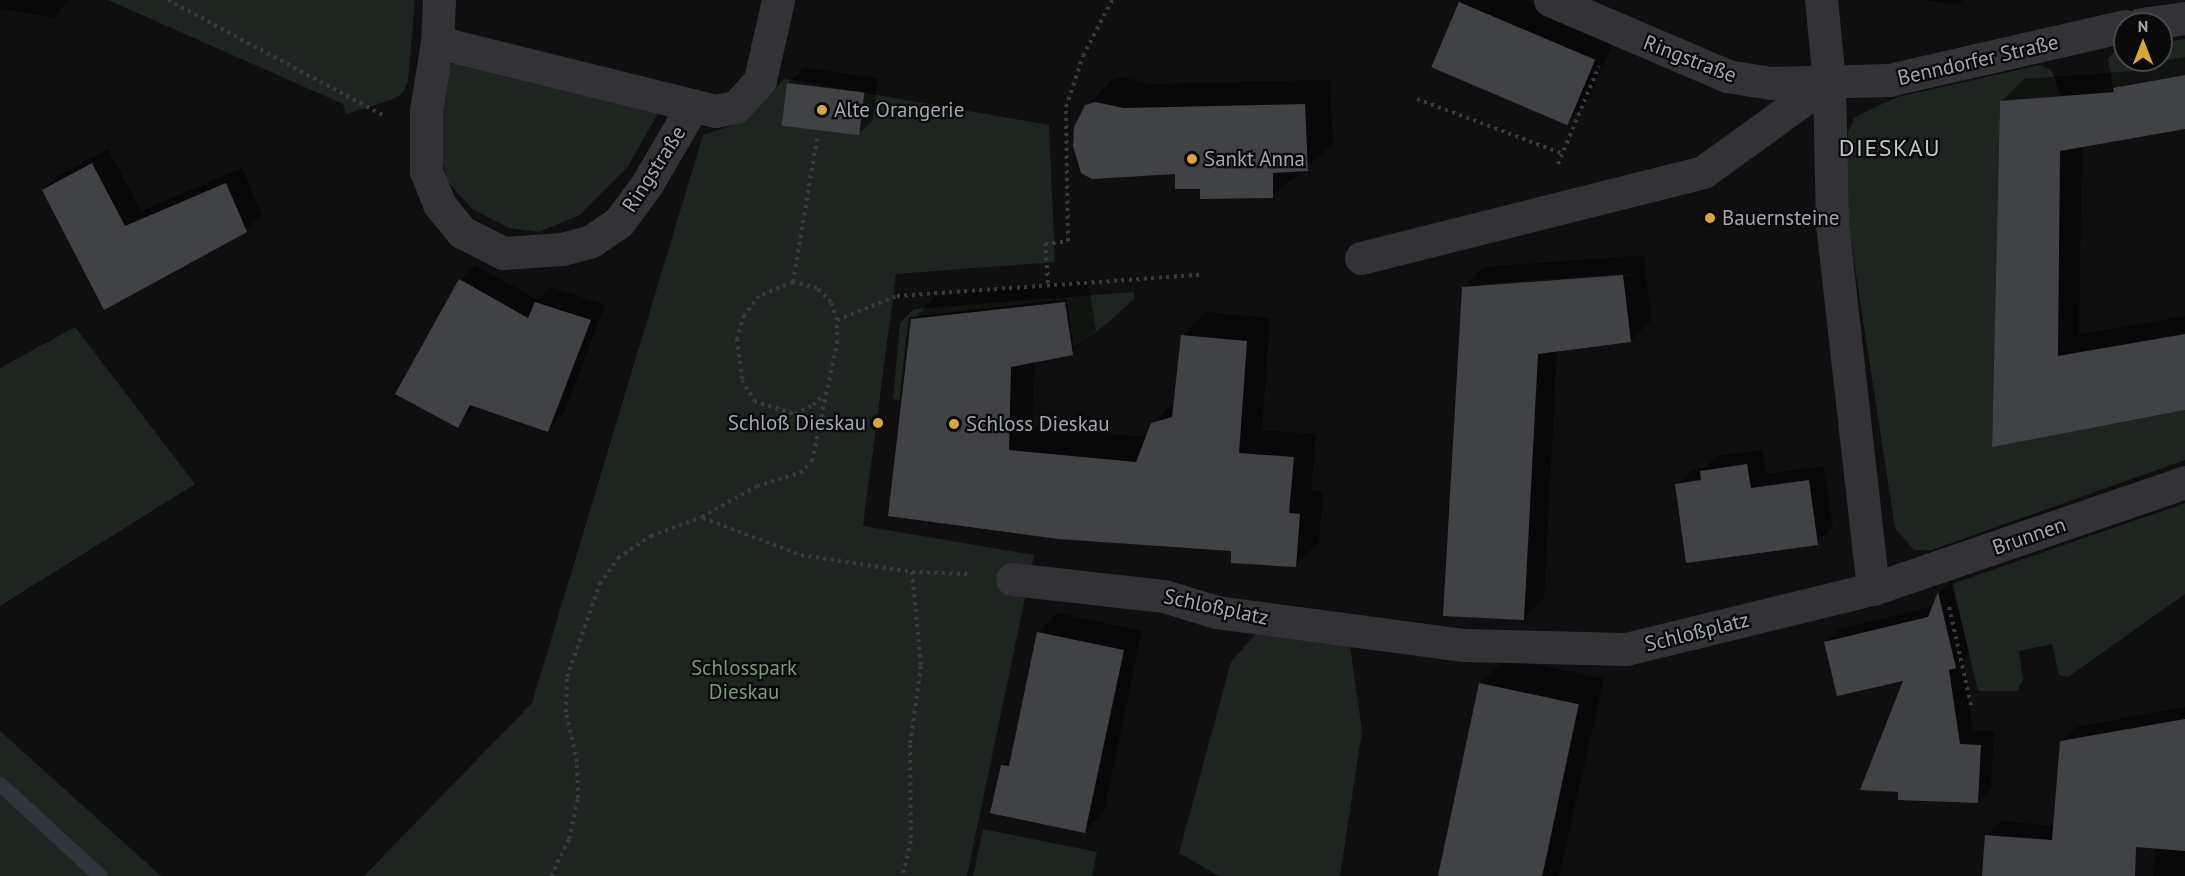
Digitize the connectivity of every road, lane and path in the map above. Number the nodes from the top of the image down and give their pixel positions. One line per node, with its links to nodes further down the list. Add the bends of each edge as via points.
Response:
1 (168, 0): 13 (path)
2 (439, 0): 9 (street, Ringstraße)
3 (778, 0): 12 (street, Ringstraße, via 760,80 750,95 736,107 715,111)
4 (1112, 0): 20 (path, via 1083,56 1066,107 1068,241 1045,244)
5 (1550, 0): 8 (street, Ringstraße)
6 (1821, 0): 10 (street)
7 (2113, 29): 10 (street, Benndorfer Straße, via 1889,80)
8 (1615, 30): 10 (street, Ringstraße, via 1727,76 1770,84); 15 (path)
9 (437, 42): 12 (street, Ringstraße); 12 (street, Ringstraße, via 426,111 426,171 439,204 462,232 502,253 562,249 591,241 619,222 648,184)
10 (1829, 81): 16 (street, via 1703,172); 27 (street, via 1832,226)
11 (1418, 99): 15 (path)
12 (693, 105)
13 (390, 120)
14 (817, 138): 19 (path)
15 (1563, 154): 16 (path)
16 (1537, 214): 17 (street)
17 (1361, 258)
18 (1200, 275): 20 (path)
19 (794, 282): 21 (path, via 817,288 831,302); 22 (path, via 759,296 744,315 736,339 742,380 754,401 795,414 813,405)
20 (1048, 283): 21 (path, via 897,296)
21 (837, 320): 22 (path, via 834,369)
22 (827, 391): 24 (path, via 812,461 801,473 757,486)
23 (2185, 482): 27 (street, Brunnen)
24 (702, 518): 25 (path, via 801,555); 30 (path, via 651,536 618,558 600,584 567,677 566,712 577,762 578,798 569,839)
25 (912, 572): 26 (path, via 941,571); 31 (path, via 921,666 910,745 911,841)
26 (1012, 579): 27 (street, Schloßplatz, via 1164,596 1216,612 1464,645 1626,649)
27 (1873, 589)
28 (1950, 611): 29 (path)
29 (1972, 709)
30 (551, 876)
31 (902, 876)

